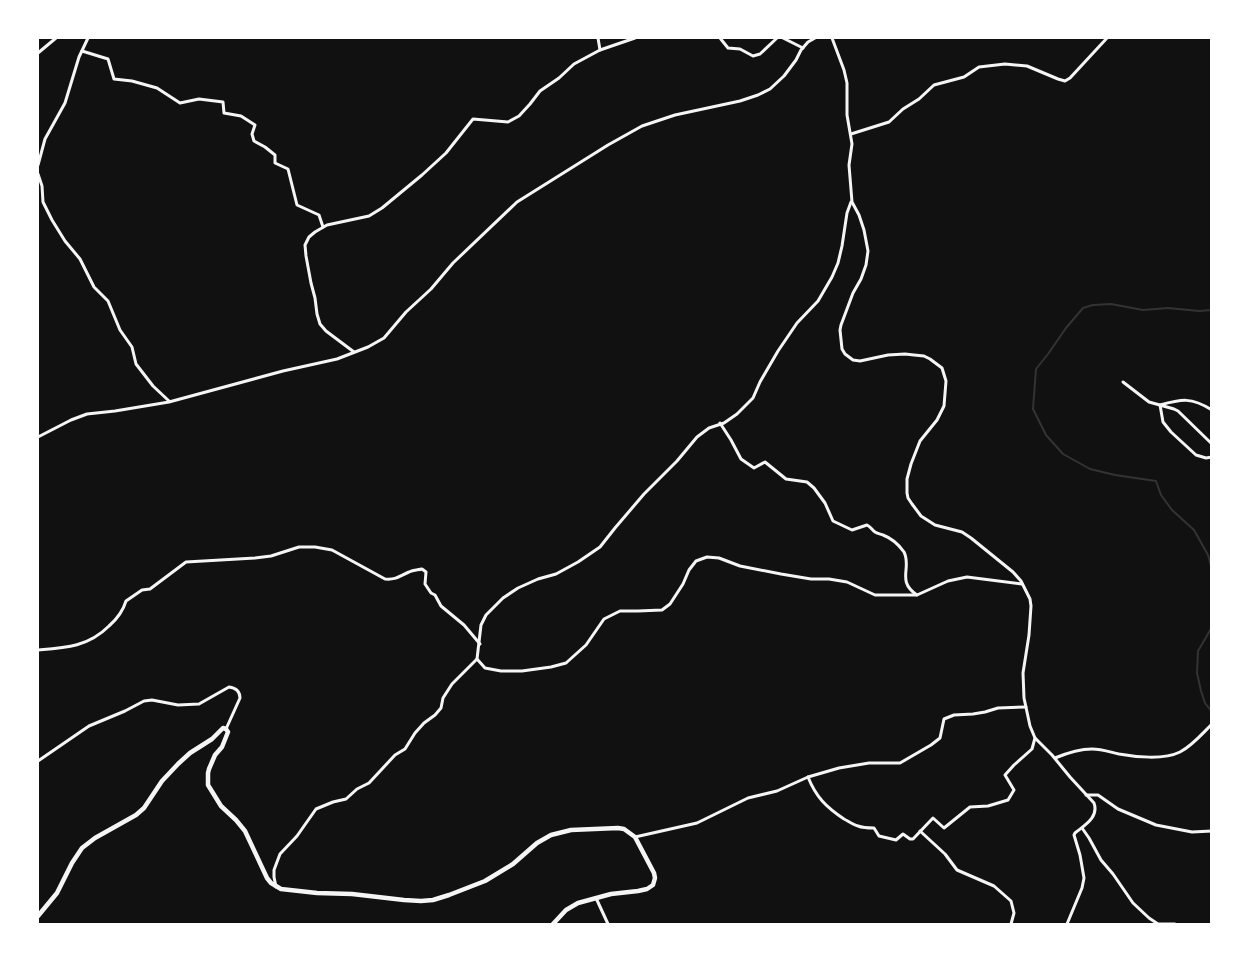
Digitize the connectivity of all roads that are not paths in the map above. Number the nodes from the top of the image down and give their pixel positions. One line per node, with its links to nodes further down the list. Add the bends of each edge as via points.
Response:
1 (56, 38): 14 (street)
2 (88, 38): 13 (street)
3 (598, 38): 12 (street)
4 (635, 38): 12 (street)
5 (720, 38): 6 (street, via 728,48 740,48 752,56 760,54)
6 (777, 38)
7 (783, 38): 11 (street)
8 (815, 38): 11 (street)
9 (832, 38): 15 (street, via 846,76)
10 (1107, 38): 15 (street, via 1065,81 1028,66 979,67 964,77 934,85 889,122)
11 (802, 48): 20 (street, via 784,76 770,89 740,101 675,115 642,126 517,202 453,263 384,338)
12 (600, 50): 19 (street, via 574,64 540,91 519,116 508,122 473,119 446,153 382,208 369,216)
13 (82, 51): 16 (street, via 65,103 45,139); 19 (street, via 108,59 114,79 157,88 180,103 200,100 223,102 224,113 241,116 255,125 254,141 275,155 275,163 288,169 297,205 319,215)
14 (38, 53)
15 (851, 134): 18 (street)
16 (38, 164)
17 (38, 174): 22 (street, via 43,202 52,220 80,259 94,287 108,301 120,330 132,347 136,364)
18 (852, 202): 25 (street, via 847,212 838,263 818,301 778,351 753,398 737,414); 29 (street, via 864,230 868,259 841,325 843,352 856,361 888,355 924,356 942,368 946,381 944,406 920,442 911,464 907,479 910,502 921,516 932,523 971,538 1013,572)
19 (323, 227): 20 (street, via 305,245 317,314 326,331)
20 (354, 352): 22 (street)
21 (1123, 382): 23 (street, via 1148,402)
22 (169, 402): 26 (street, via 87,414)
23 (1160, 405): 24 (street, via 1183,399); 27 (street, via 1178,411); 28 (street, via 1163,422 1171,432 1196,455)
24 (1212, 410)
25 (720, 424): 30 (street, via 741,459 754,468 764,462 786,478 807,482 825,502 833,521 852,530 867,525 890,538 903,551 906,583); 31 (street, via 697,437 600,547 556,574 518,588 503,598 486,615)
26 (38, 437)
27 (1212, 444)
28 (1212, 457)
29 (1022, 584): 30 (street, via 967,577 948,581); 34 (street, via 1031,606 1023,673)
30 (917, 595): 33 (street, via 875,596 847,582 781,574 707,557 696,561 670,604 662,610 620,611 604,619 586,645 566,663 522,671 501,671 485,668)
31 (480, 644): 32 (street, via 457,618 441,606 425,584 426,572 422,569 400,578 385,579 332,550 315,546 255,558 186,562 150,589 142,590 126,601 114,622 100,635 85,643); 33 (street)
32 (38, 650)
33 (477, 660): 46 (street, via 452,684 436,714 424,722 406,749 346,799 316,809 280,854 274,870)
34 (1026, 707): 37 (street); 40 (street, via 998,708 944,719 940,738 900,763 869,763)
35 (1212, 724): 38 (street, via 1186,748 1167,756 1130,756 1091,749)
36 (226, 729): 39 (street, via 240,696 238,690 230,687 199,704 144,701 89,726); 46 (main road, via 226,738 208,773 208,785 221,806 245,831 267,878); 48 (main road, via 223,728 182,760 136,815 82,848 56,893)
37 (1035, 738): 38 (street); 43 (street, via 1032,749 1005,775 1014,790 1008,800 970,807 944,828 933,818)
38 (1055, 758): 41 (street)
39 (38, 761)
40 (808, 777): 43 (street, via 822,802 858,826 874,828 880,836 896,840 903,834 913,839); 45 (street, via 777,791 748,798 697,823)
41 (1086, 794): 42 (street, via 1094,803 1095,814); 44 (street, via 1098,795 1118,809 1156,825 1192,832)
42 (1082, 828): 52 (street, via 1074,835 1084,878); 53 (street, via 1133,903 1158,924)
43 (920, 831): 51 (street, via 957,870 994,886 1011,901 1014,913)
44 (1212, 831)
45 (635, 837): 46 (main road, via 618,828 571,830 551,835 485,881 433,900 317,893); 47 (main road, via 654,873 653,885 644,890)
46 (276, 887)
47 (596, 898): 49 (main road, via 573,905); 50 (street)
48 (38, 916)
49 (553, 924)
50 (608, 924)
51 (1011, 924)
52 (1066, 924)
53 (1176, 924)

